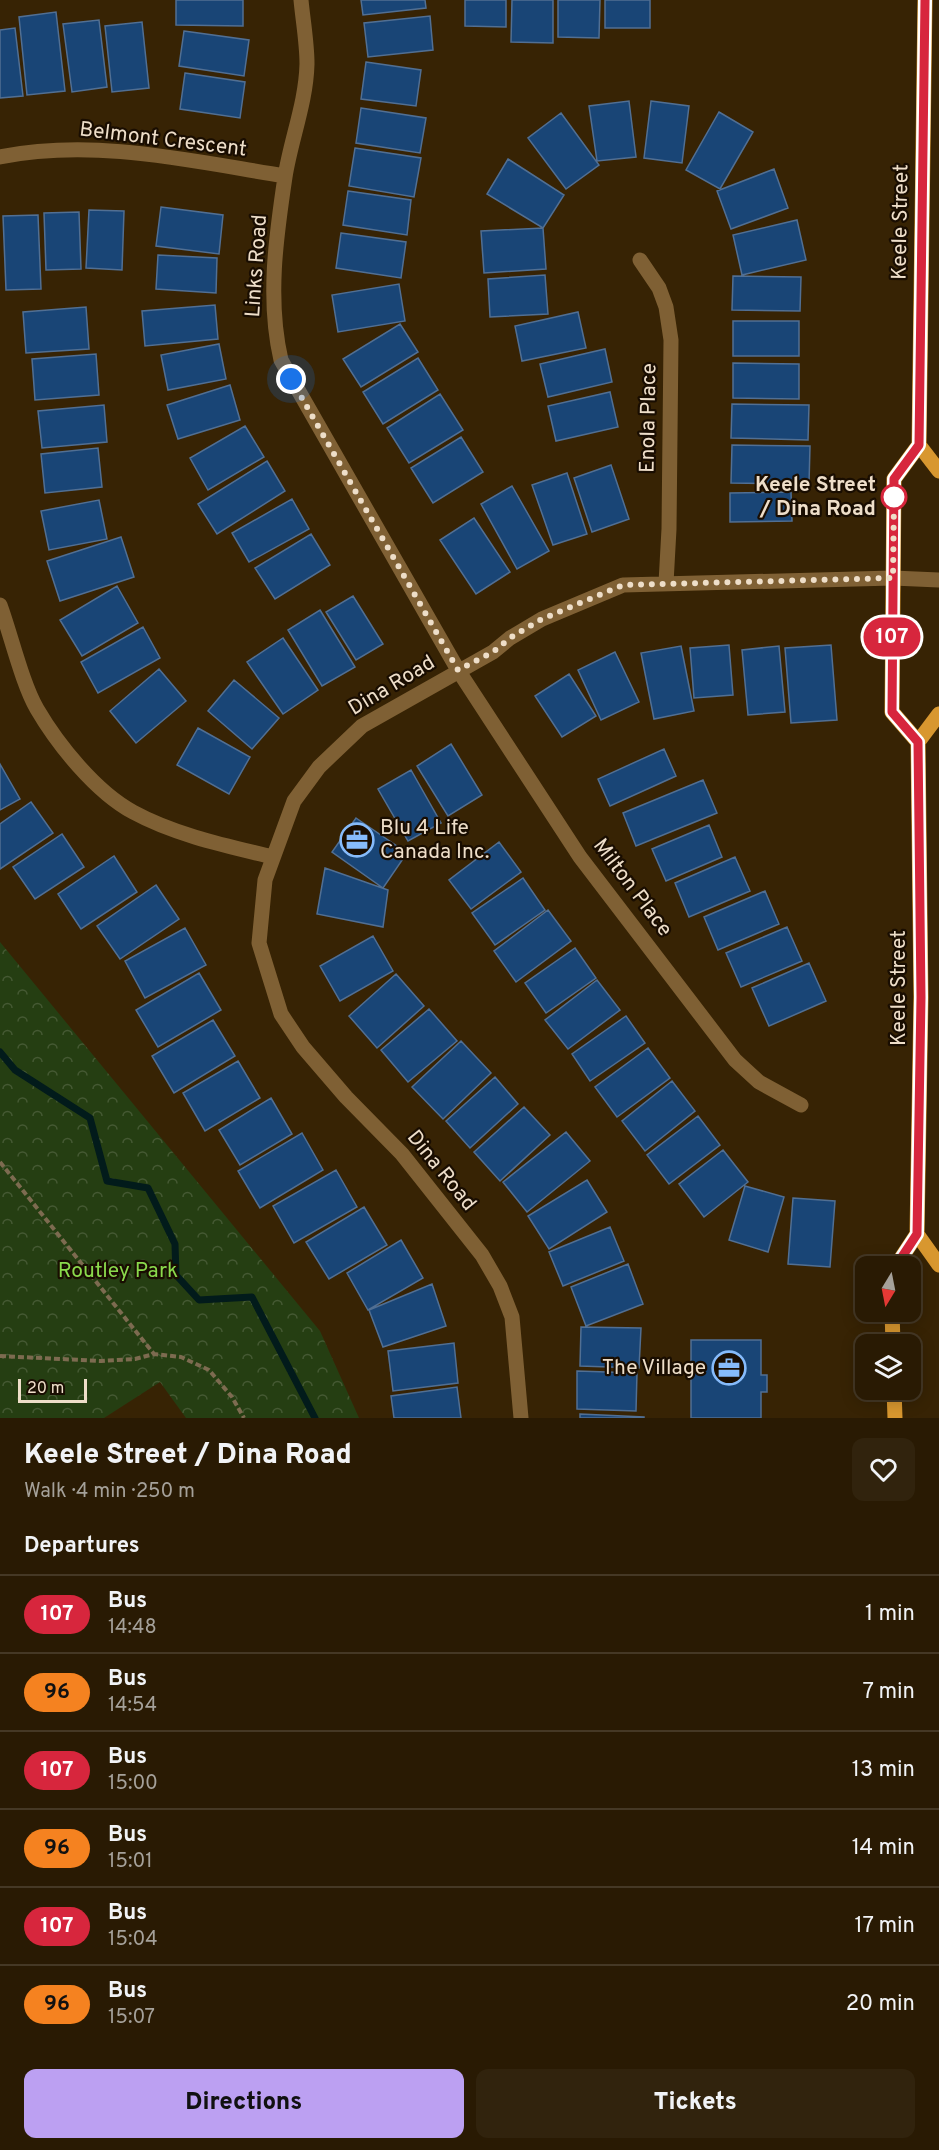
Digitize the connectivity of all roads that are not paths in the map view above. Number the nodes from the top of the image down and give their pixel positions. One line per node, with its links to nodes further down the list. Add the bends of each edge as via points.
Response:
1 (301, 0): 4 (street, Links Road, via 307,64 301,112)
2 (925, 0): 6 (main road, Keele Street)
3 (0, 157): 4 (street, Belmont Crescent, via 71,149 124,152)
4 (285, 176): 12 (street, Links Road, via 276,242 273,326 281,360)
5 (640, 260): 10 (street, Enola Place, via 659,288 671,340)
6 (919, 445): 7 (main road); 8 (main road, via 894,479)
7 (939, 471)
8 (893, 578): 9 (street, Dina Road); 10 (street, Dina Road); 14 (main road, via 892,712)
9 (939, 580)
10 (666, 583): 12 (street, Dina Road, via 623,585 542,619)
11 (0, 605): 15 (street, via 36,708 99,787 133,812 232,848)
12 (458, 670): 15 (street, Dina Road, via 362,726 319,766 294,801); 16 (street, Milton Place, via 580,856 735,1060 759,1082)
13 (939, 714): 14 (main road)
14 (918, 742): 17 (main road, Keele Street, via 921,997)
15 (273, 857): 21 (street, Dina Road, via 265,880 260,942 281,1014 303,1047 402,1154 482,1255 512,1317)
16 (801, 1105)
17 (917, 1234): 18 (main road); 19 (main road)
18 (903, 1256)
19 (939, 1266)
20 (894, 1400): 22 (main road)
21 (521, 1418)
22 (895, 1418)

